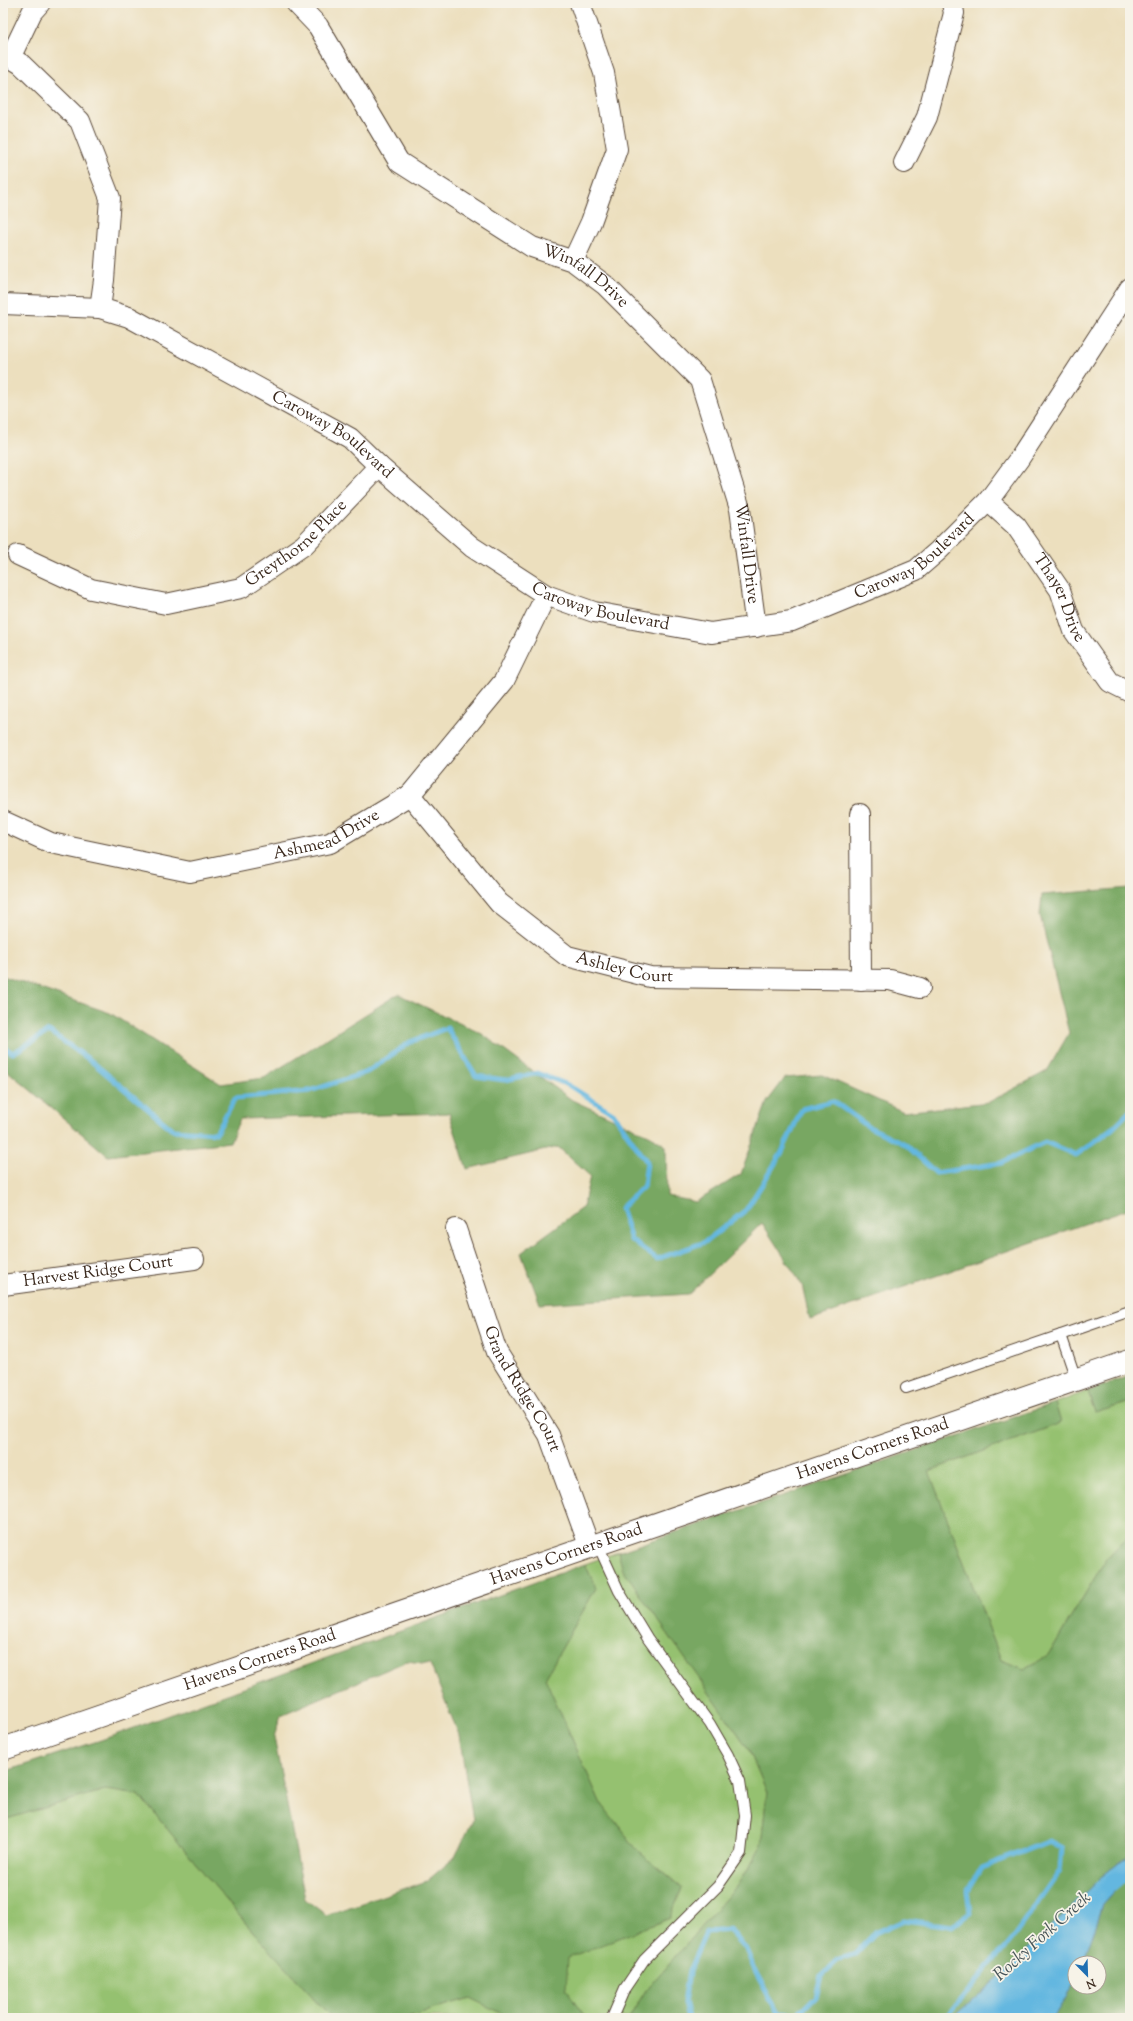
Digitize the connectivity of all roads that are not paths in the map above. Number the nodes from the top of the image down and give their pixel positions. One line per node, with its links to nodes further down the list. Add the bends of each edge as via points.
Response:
1 (40, 3): 5 (street)
2 (296, 3): 7 (street, Winfall Drive, via 318,26 399,162 532,246)
3 (580, 3): 7 (street, via 604,73 617,149 591,222)
4 (952, 3): 6 (street, via 954,13 927,117)
5 (7, 55): 10 (street, via 80,121 110,198)
6 (904, 163)
7 (573, 261): 15 (street, Winfall Drive, via 606,285 700,380 740,509)
8 (1130, 288): 12 (street, Caroway Boulevard, via 1019,459)
9 (3, 304): 10 (street, Caroway Boulevard)
10 (100, 308): 11 (street, Caroway Boulevard, via 129,317 350,438)
11 (379, 466): 13 (street, Greythorne Place, via 304,545 241,588 166,604 91,589); 14 (street, Caroway Boulevard, via 472,547)
12 (988, 501): 15 (street, Caroway Boulevard, via 916,570 792,621); 16 (street, Thayer Drive, via 1016,526 1060,590 1074,631 1110,682)
13 (18, 555)
14 (546, 595): 15 (street, Caroway Boulevard, via 594,612 711,632); 17 (street, Ashmead Drive, via 504,681)
15 (756, 627)
16 (1130, 692)
17 (410, 795): 19 (street, Ashmead Drive, via 330,843 190,872 51,843); 20 (street, Ashley Court, via 499,903 567,956 650,976)
18 (860, 814): 20 (street)
19 (3, 822)
20 (862, 980): 21 (street, Ashley Court, via 890,980)
21 (920, 988)
22 (456, 1229): 30 (street, Grand Ridge Court, via 497,1352 549,1435)
23 (194, 1259): 24 (street, Harvest Ridge Court)
24 (3, 1285)
25 (1130, 1311): 26 (lane)
26 (1061, 1335): 28 (lane); 29 (lane)
27 (1130, 1361): 28 (main road, Havens Corners Road)
28 (1076, 1379): 30 (main road, Havens Corners Road)
29 (906, 1388)
30 (594, 1546): 31 (main road, Havens Corners Road); 32 (lane, via 644,1633 710,1724 728,1755 740,1781 745,1815 741,1853 718,1886 644,1960 625,1988)
31 (3, 1749)
32 (612, 2018)

